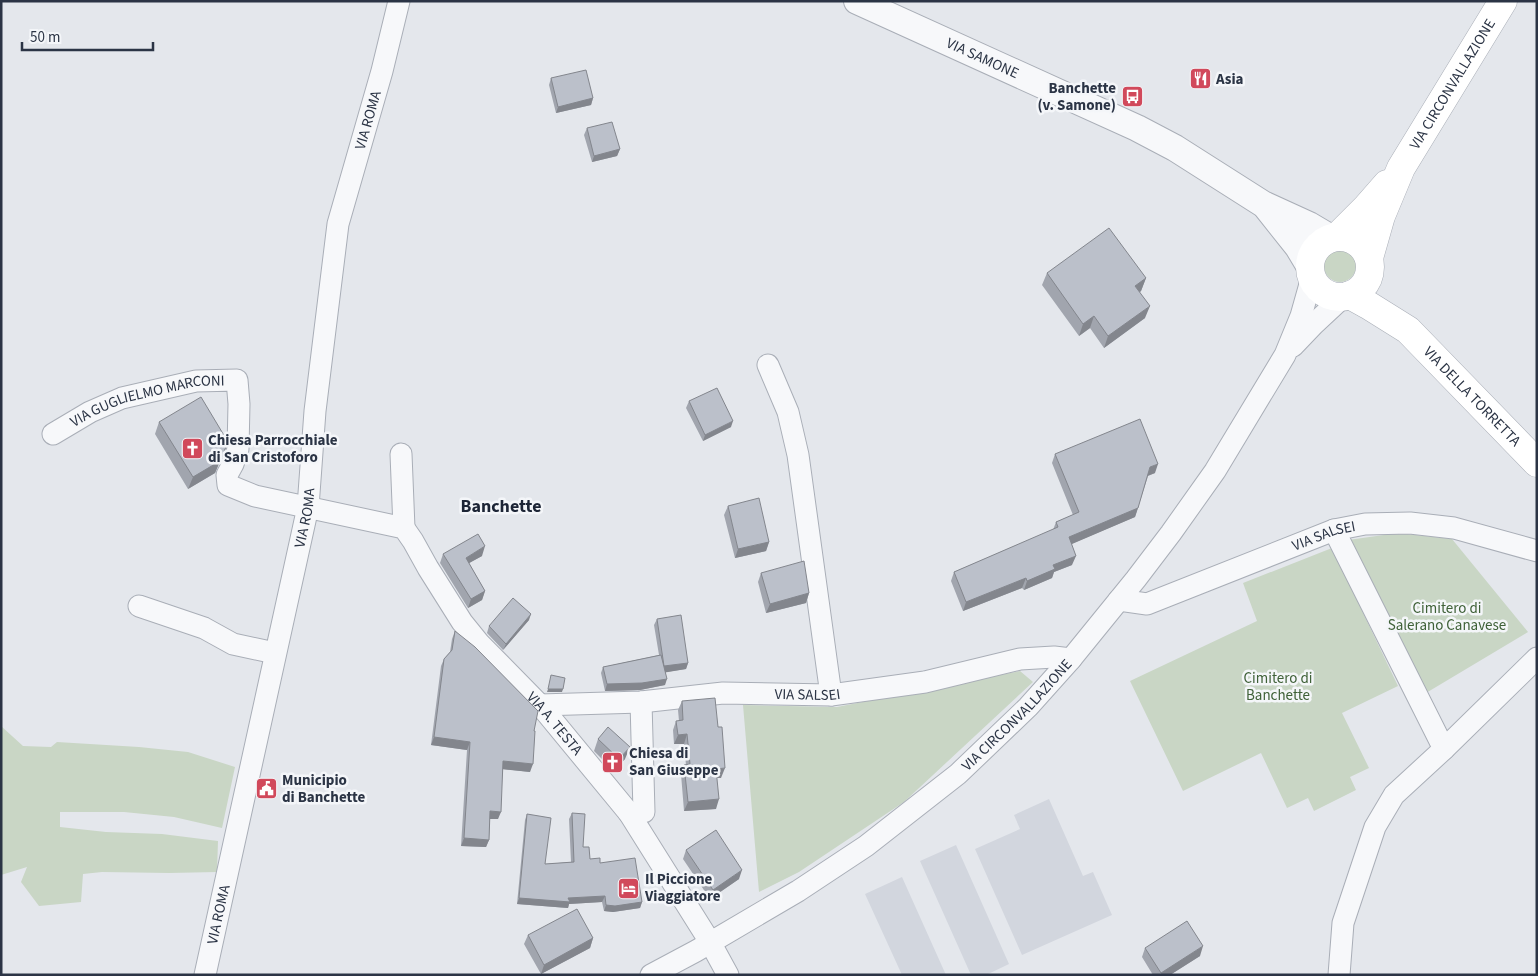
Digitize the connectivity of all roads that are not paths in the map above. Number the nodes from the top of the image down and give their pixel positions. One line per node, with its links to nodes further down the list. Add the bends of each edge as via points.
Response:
1 (399, 1): 16 (street, VIA ROMA, via 338,224 315,411)
2 (856, 1): 5 (street, VIA SAMONE, via 1137,128 1182,152)
3 (1503, 1): 4 (main road, VIA CIRCONVALLAZIONE)
4 (1401, 168): 6 (main road, VIA CIRCONVALLAZIONE, via 1366,208); 7 (main road, VIA CIRCONVALLAZIONE, via 1381,216)
5 (1263, 204): 6 (street, VIA SAMONE); 8 (street, VIA SAMONE, via 1298,247)
6 (1334, 237): 7 (main road, via 1343,236 1361,244); 8 (main road, via 1316,248 1311,257)
7 (1369, 264): 9 (main road, via 1366,282); 10 (main road)
8 (1311, 272): 9 (main road, via 1316,286 1324,292 1332,296); 11 (street, VIA CIRCONVALLAZIONE, via 1301,316)
9 (1346, 296): 10 (main road, via 1368,305); 11 (street, VIA CIRCONVALLAZIONE)
10 (1408, 330): 15 (main road, VIA DELLA TORRETTA)
11 (1285, 355): 20 (street, VIA CIRCONVALLAZIONE, via 1215,471)
12 (768, 365): 25 (street, via 788,412 798,455)
13 (53, 434): 16 (street, VIA GUGLIELMO MARCONI, via 122,398 196,381 237,380 238,449 227,475 228,485 255,496)
14 (401, 454): 17 (street)
15 (1537, 463)
16 (308, 507): 17 (street); 22 (street, VIA ROMA)
17 (404, 528): 27 (street, VIA A. TESTA, via 462,622)
18 (1334, 530): 19 (street, VIA SALSEI, via 1365,524 1410,523 1454,528); 20 (street, VIA SALSEI, via 1147,604); 28 (street)
19 (1537, 551)
20 (1119, 600): 24 (street, VIA CIRCONVALLAZIONE)
21 (139, 606): 22 (street, via 204,628 233,644)
22 (276, 653): 31 (street, VIA ROMA)
23 (1537, 658): 28 (street)
24 (1071, 659): 25 (street, VIA SALSEI, via 1020,659 926,682); 30 (street, VIA CIRCONVALLAZIONE, via 1028,707 958,774 866,846 798,891)
25 (831, 695): 26 (street, VIA SALSEI, via 723,693)
26 (641, 702): 27 (street, VIA SALSEI); 29 (street, via 644,812)
27 (540, 705): 29 (street, VIA A. TESTA)
28 (1444, 749): 34 (street, via 1394,795 1375,827 1343,923)
29 (629, 813): 30 (street, VIA A. TESTA)
30 (710, 942): 32 (street, VIA CIRCONVALLAZIONE); 33 (street, VIA A. TESTA)
31 (205, 975)
32 (651, 975)
33 (728, 975)
34 (1339, 975)

